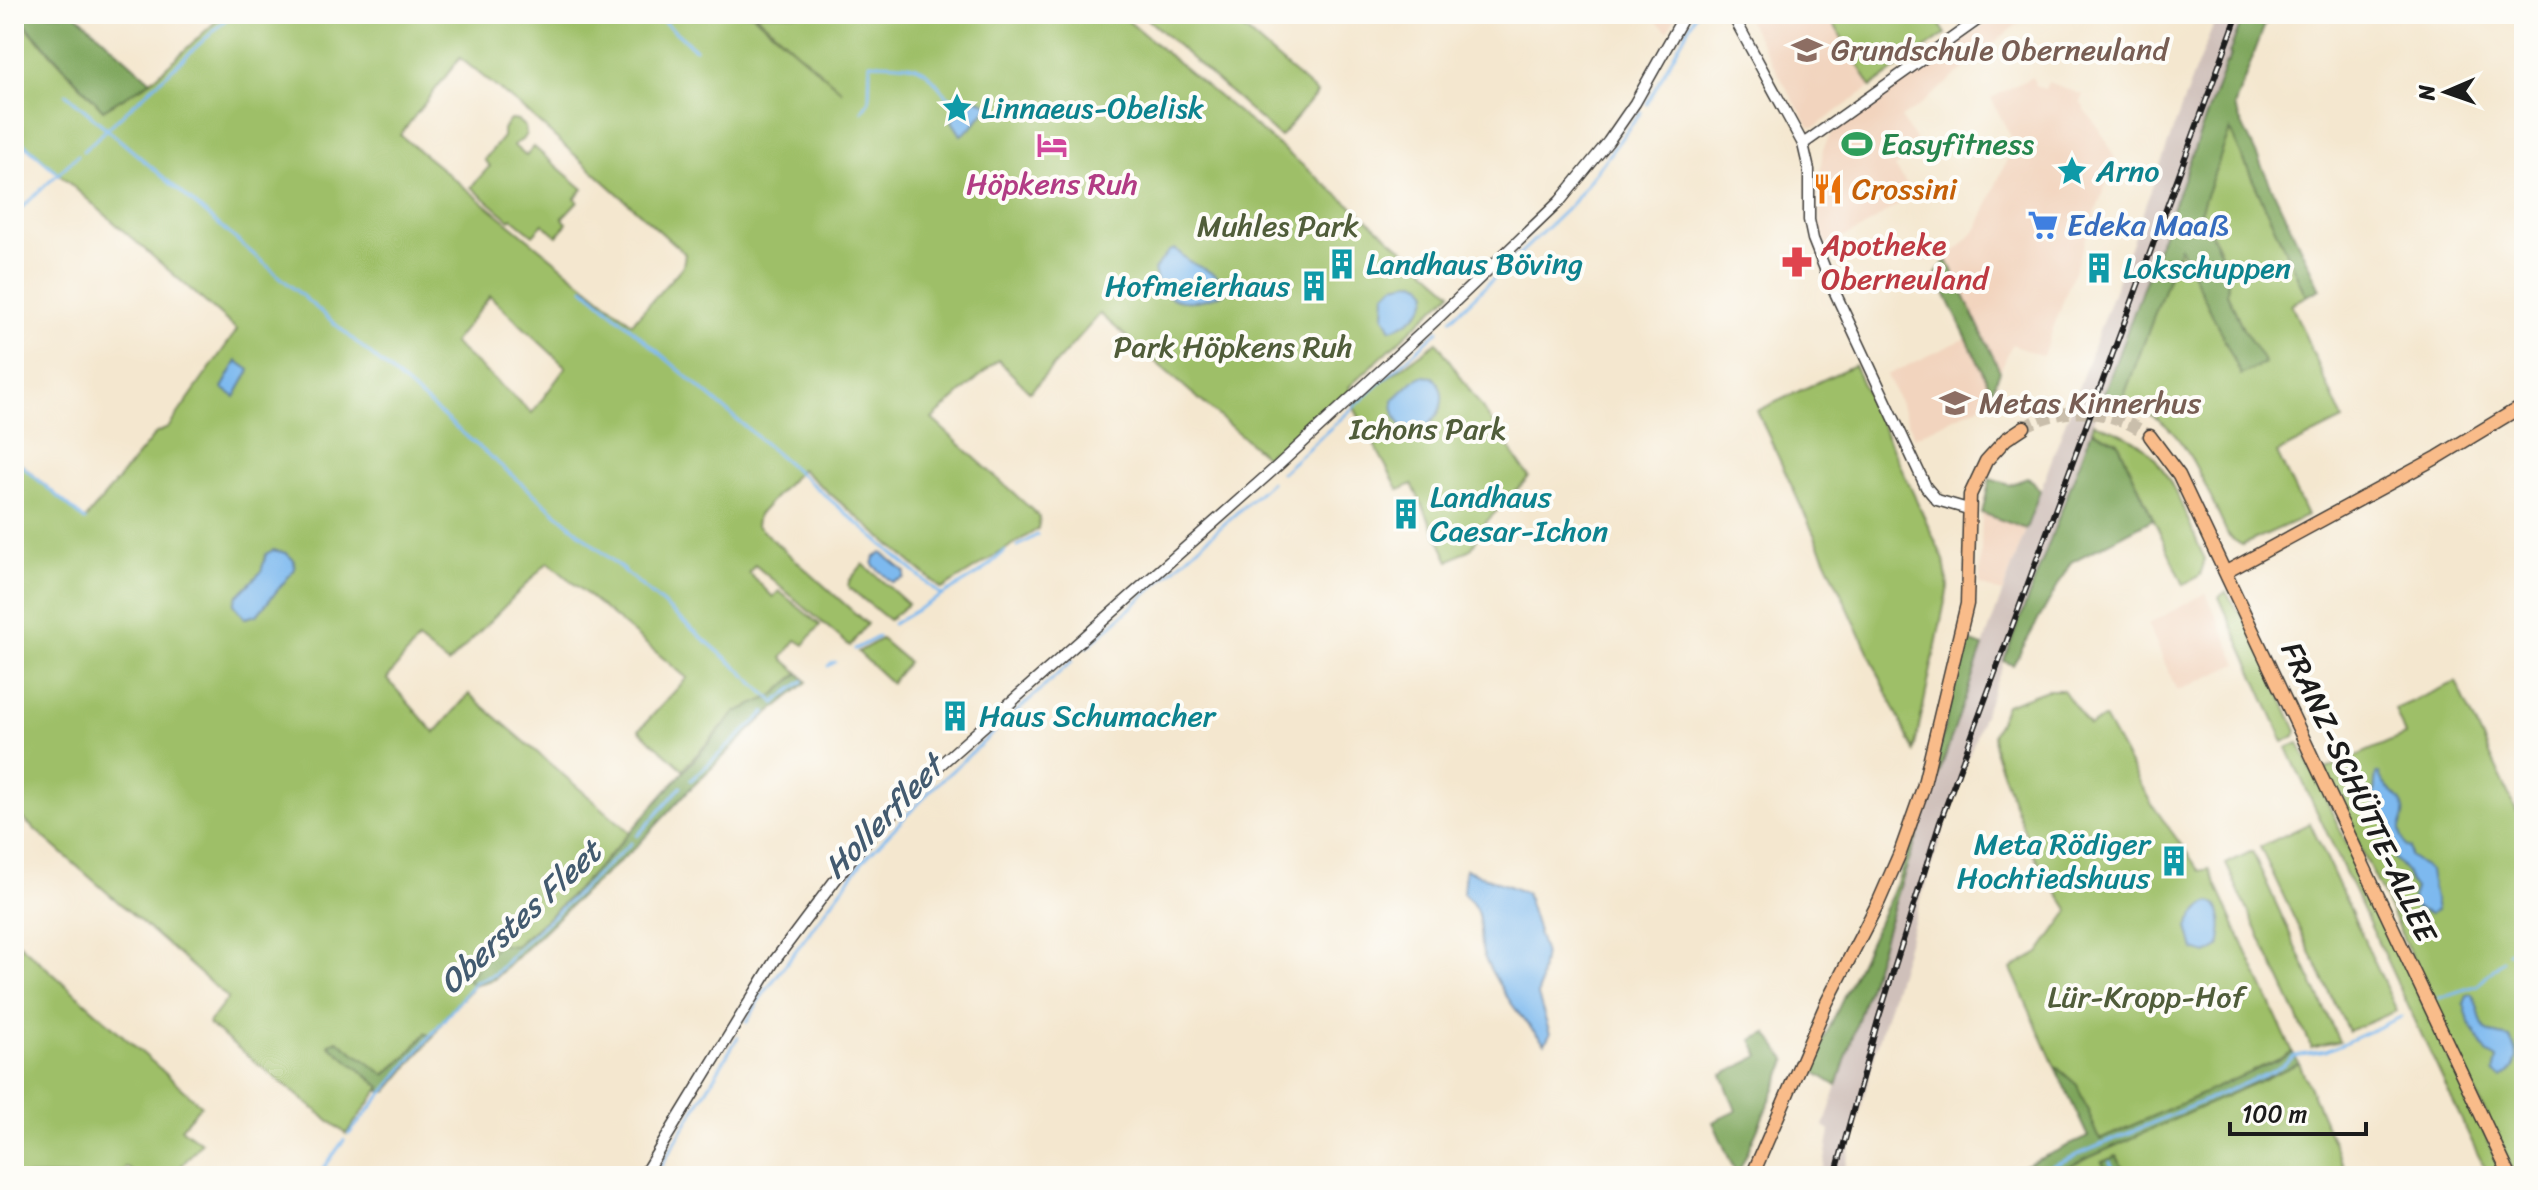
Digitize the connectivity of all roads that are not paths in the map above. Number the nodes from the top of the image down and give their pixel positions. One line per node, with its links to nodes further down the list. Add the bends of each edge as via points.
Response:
1 (1685, 14): 10 (street, via 1635,103 1560,201 1272,471 940,765 857,851 775,960)
2 (1732, 14): 4 (street)
3 (1986, 14): 4 (street)
4 (1803, 144): 8 (street, via 1809,220 1831,284 1926,487 1937,500)
5 (2524, 405): 9 (main road)
6 (2024, 427): 8 (main road, via 1986,461)
7 (2150, 436): 9 (main road, FRANZ-SCHÜTTE-ALLEE, via 2176,468)
8 (1968, 509): 11 (main road, via 1967,604 1923,788 1884,889 1827,1002)
9 (2226, 572): 12 (main road, FRANZ-SCHÜTTE-ALLEE)
10 (643, 1176)
11 (1752, 1176)
12 (2510, 1176)

